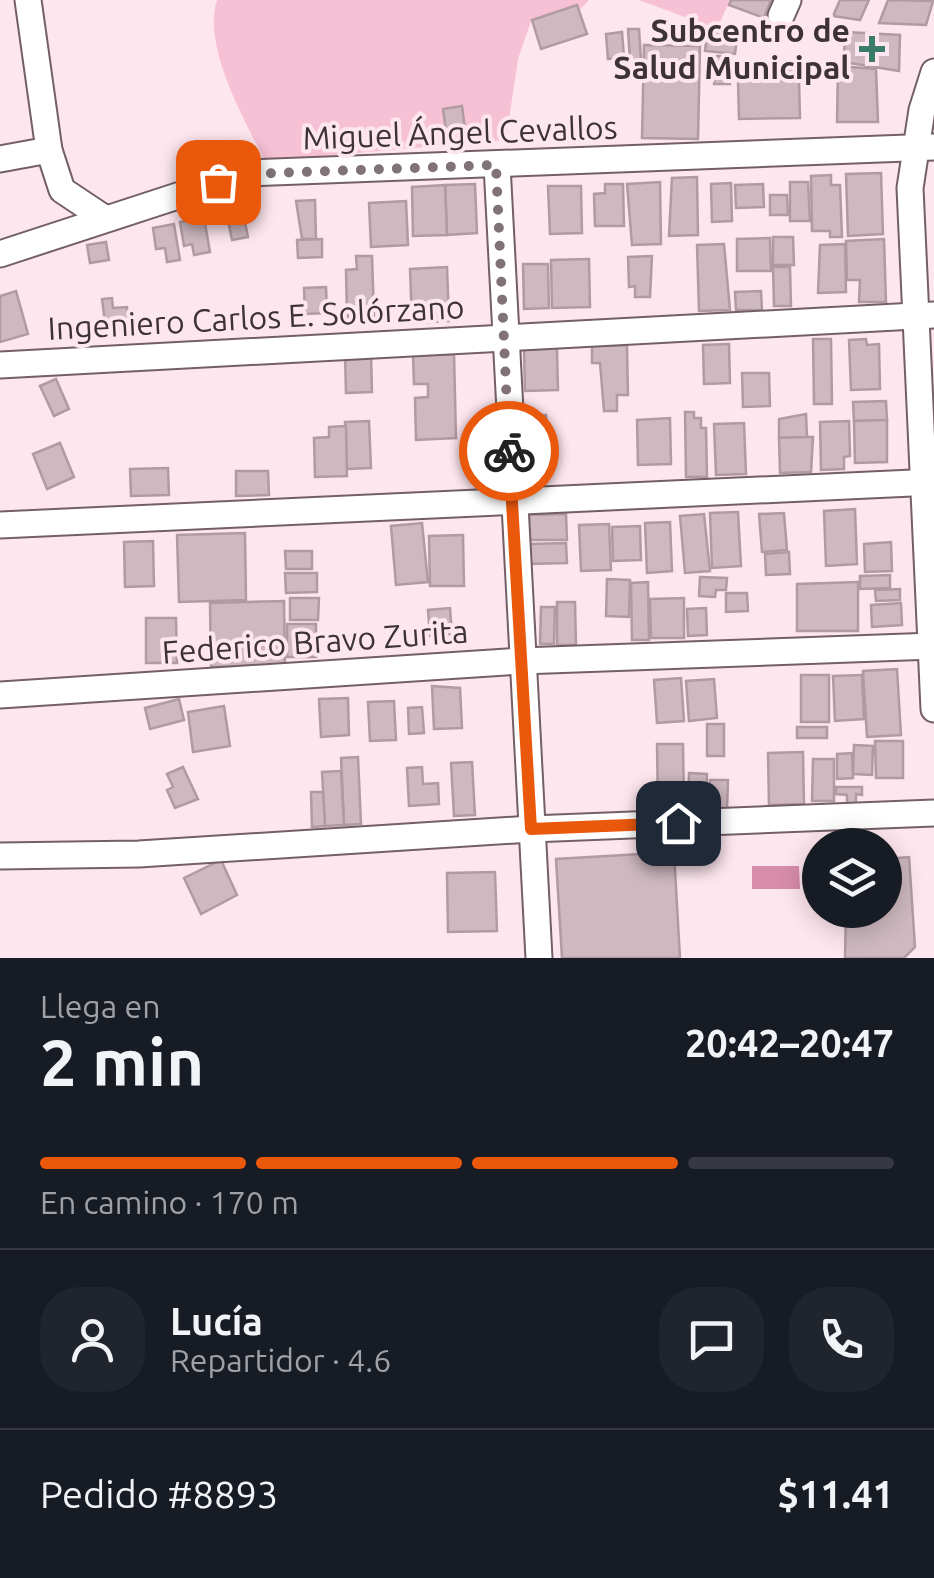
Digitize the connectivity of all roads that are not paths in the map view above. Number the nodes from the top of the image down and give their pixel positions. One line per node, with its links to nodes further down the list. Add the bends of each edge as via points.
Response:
1 (28, 0): 4 (street)
2 (934, 72): 3 (street)
3 (924, 148): 6 (street, Miguel Ángel Cevallos); 9 (street, via 910,188)
4 (49, 150): 5 (street); 7 (street, via 62,190)
5 (0, 159)
6 (496, 165): 7 (street, Miguel Ángel Cevallos, via 248,174); 10 (street)
7 (104, 218): 8 (street, Miguel Ángel Cevallos)
8 (0, 254)
9 (924, 316): 10 (street, Ingeniero Carlos E. Solórzano); 12 (street)
10 (503, 338): 11 (street, Ingeniero Carlos E. Solórzano); 13 (street)
11 (0, 364)
12 (929, 482): 13 (street); 15 (street)
13 (512, 503): 14 (street); 16 (street)
14 (0, 525)
15 (932, 647): 16 (street, Federico Bravo Zurita); 18 (street)
16 (521, 662): 17 (street, Federico Bravo Zurita); 20 (street)
17 (0, 695)
18 (934, 709)
19 (934, 812): 20 (street)
20 (531, 829): 21 (street, via 138,854); 22 (street)
21 (0, 856)
22 (539, 958)

